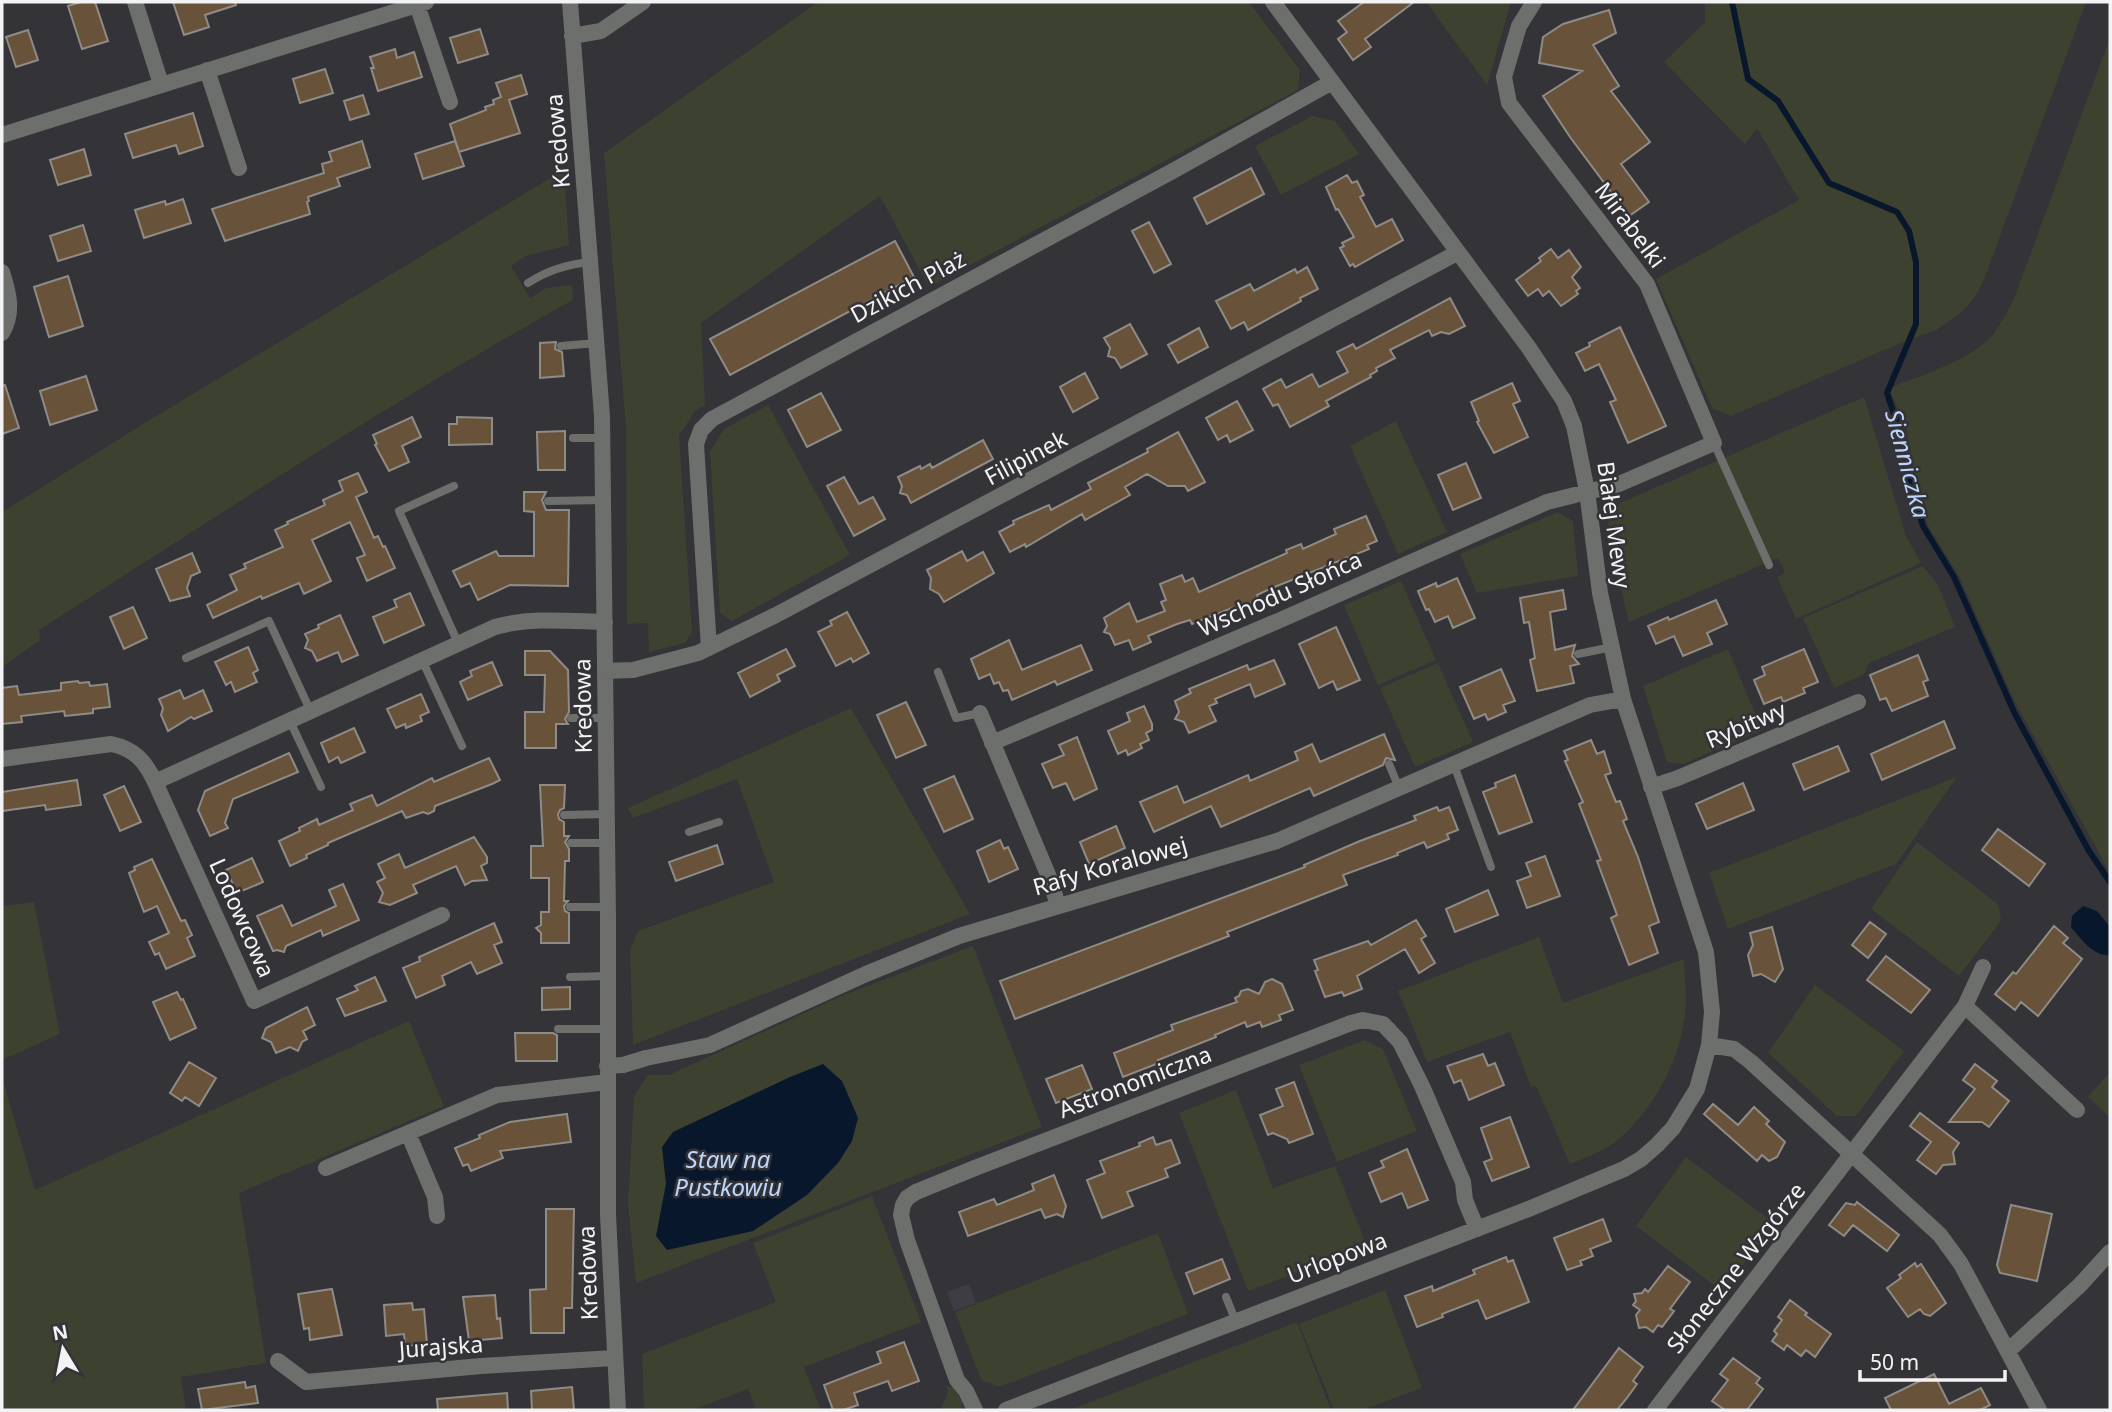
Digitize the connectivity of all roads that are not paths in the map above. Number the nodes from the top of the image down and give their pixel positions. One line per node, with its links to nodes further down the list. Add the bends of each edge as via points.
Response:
1 (135, 2): 11 (street)
2 (570, 2): 8 (street, Kredowa)
3 (643, 2): 8 (street, via 601,31)
4 (1273, 2): 10 (street, Białej Mewy)
5 (1534, 2): 24 (street, Mirabelki, via 1519,26 1504,77 1509,103 1647,284)
6 (422, 3): 7 (street); 12 (street)
7 (378, 9): 9 (street)
8 (572, 36): 16 (street, Kredowa)
9 (207, 70): 11 (street); 14 (street)
10 (1332, 82): 15 (street, Białej Mewy); 33 (street, Dzikich Plaż, via 712,419 696,444)
11 (162, 84): 13 (street)
12 (450, 102)
13 (2, 135)
14 (239, 168)
15 (1457, 253): 26 (street, Białej Mewy, via 1564,401); 33 (street, Filipinek)
16 (590, 262): 18 (lane, via 557,268); 20 (street, Kredowa)
17 (2, 271): 19 (street, via 10,298)
18 (528, 283)
19 (2, 333)
20 (597, 343): 21 (lane); 23 (street, Kredowa)
21 (561, 346)
22 (573, 438): 23 (lane)
23 (602, 438): 27 (street, Kredowa)
24 (1714, 443): 26 (street, Wschodu Słońca, via 1619,484); 29 (lane, Mirabelki)
25 (454, 486): 31 (lane, via 399,511)
26 (1587, 491): 32 (street, Białej Mewy); 46 (street, Wschodu Słońca, via 1547,502)
27 (603, 500): 28 (lane); 30 (street, Kredowa)
28 (548, 501)
29 (1769, 565)
30 (605, 622): 31 (street, via 511,622); 37 (street, Kredowa)
31 (458, 643): 36 (street)
32 (1612, 647): 34 (lane); 39 (street, Białej Mewy)
33 (709, 648): 37 (street, Filipinek, via 633,670)
34 (1578, 654)
35 (186, 658): 41 (lane, via 269,621)
36 (422, 660): 41 (street); 47 (lane)
37 (605, 671): 44 (street, Kredowa)
38 (938, 672): 42 (lane, via 956,718)
39 (1623, 699): 50 (street, Rafy Koralowej, via 1590,705); 53 (street, Białej Mewy)
40 (1858, 702): 53 (street, Rybitwy)
41 (310, 710): 45 (street)
42 (980, 713): 46 (street)
43 (570, 718): 44 (lane)
44 (606, 718): 55 (street, Kredowa)
45 (289, 719): 51 (street); 52 (lane)
46 (992, 743): 62 (street)
47 (462, 746)
48 (2, 759): 51 (street, Lodowcowa, via 111,744 141,758)
49 (1389, 764): 54 (lane)
50 (1453, 764): 54 (street, Rafy Koralowej); 61 (lane)
51 (155, 782): 65 (street, Lodowcowa, via 254,1001)
52 (321, 787)
53 (1651, 787): 72 (street, Białej Mewy, via 1706,952 1712,1012)
54 (1399, 788): 62 (street, Rafy Koralowej, via 1276,841)
55 (607, 814): 56 (lane); 60 (street, Kredowa)
56 (564, 815)
57 (719, 822): 58 (lane)
58 (689, 832)
59 (570, 843): 60 (lane)
60 (607, 843): 64 (street, Kredowa)
61 (1491, 867)
62 (1058, 905): 73 (street, Rafy Koralowej, via 959,936 710,1045 646,1058)
63 (570, 907): 64 (lane)
64 (608, 907): 67 (street, Kredowa)
65 (442, 915)
66 (1983, 967): 69 (street, Słoneczne Wzgórze)
67 (607, 976): 68 (lane); 71 (street, Kredowa)
68 (570, 977)
69 (1965, 1006): 74 (street); 77 (street, Słoneczne Wzgórze)
70 (558, 1029): 71 (lane)
71 (607, 1029): 73 (street, Kredowa)
72 (1709, 1045): 75 (street, Białej Mewy, via 1697,1089); 77 (street, via 1734,1049)
73 (607, 1074): 76 (street, via 497,1095); 85 (street, Kredowa)
74 (2077, 1110)
75 (1672, 1128): 80 (street, Urlopowa, via 1641,1158 1623,1168)
76 (408, 1133): 78 (street); 79 (street, via 435,1197)
77 (1853, 1153): 84 (street, via 1940,1235); 90 (street, Słoneczne Wzgórze)
78 (326, 1168)
79 (437, 1216)
80 (1477, 1229): 83 (street, Urlopowa); 88 (street, Astronomiczna, via 1463,1182 1400,1042 1383,1024 1351,1023 907,1198 901,1215 907,1240 957,1380)
81 (2110, 1252): 84 (street)
82 (1226, 1297): 83 (lane)
83 (1236, 1322): 89 (street, Urlopowa)
84 (2008, 1351): 91 (street)
85 (614, 1358): 86 (street, Jurajska, via 306,1382); 87 (street, Kredowa)
86 (278, 1361)
87 (618, 1410)
88 (975, 1410)
89 (1006, 1410)
90 (1655, 1410)
91 (2039, 1410)

